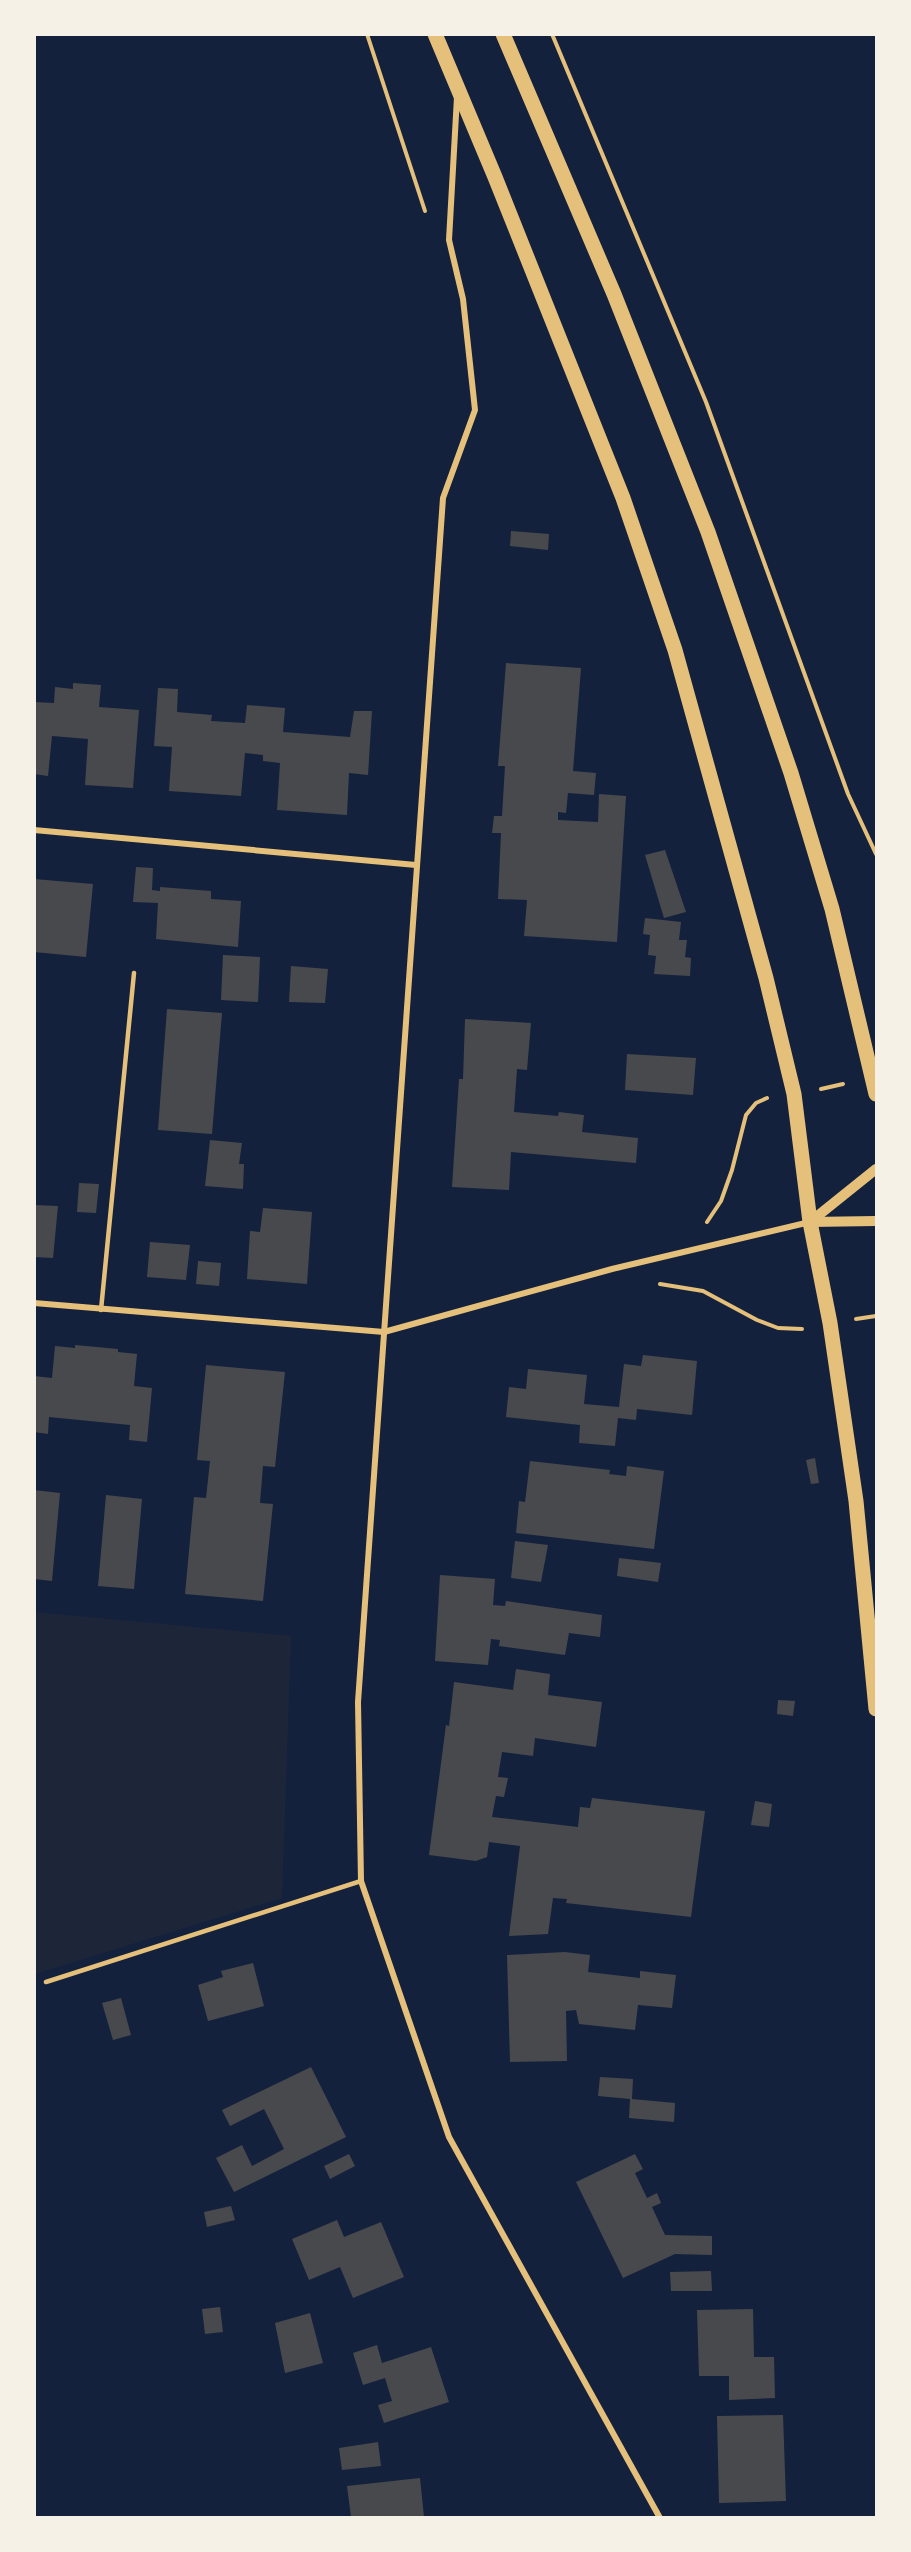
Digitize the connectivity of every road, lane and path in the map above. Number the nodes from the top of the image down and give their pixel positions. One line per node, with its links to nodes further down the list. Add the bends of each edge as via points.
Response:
1 (367, 34): 6 (path)
2 (435, 34): 5 (main road)
3 (503, 34): 11 (main road, via 614,294 708,532 832,909)
4 (552, 34): 8 (path, via 706,402 848,794)
5 (458, 88): 9 (street, via 448,240 463,299 475,410 443,498); 12 (main road, via 623,498 675,650)
6 (428, 218)
7 (34, 830): 9 (street)
8 (876, 854)
9 (417, 865): 22 (street)
10 (134, 973): 20 (lane)
11 (874, 1078): 12 (path); 13 (main road)
12 (794, 1094): 16 (main road); 17 (path, via 766,1098 746,1115 722,1201)
13 (876, 1094)
14 (876, 1169): 16 (street)
15 (876, 1221): 16 (street)
16 (810, 1222): 17 (street); 21 (main road)
17 (684, 1253): 18 (street)
18 (612, 1269): 21 (path, via 671,1287 703,1291 778,1328 796,1330); 22 (street)
19 (34, 1303): 20 (street)
20 (101, 1310): 22 (street)
21 (830, 1323): 23 (main road, via 856,1501)
22 (384, 1332): 24 (street, via 358,1702)
23 (876, 1709)
24 (362, 1881): 25 (lane); 26 (street, via 449,2137)
25 (46, 1982)
26 (660, 2517)

